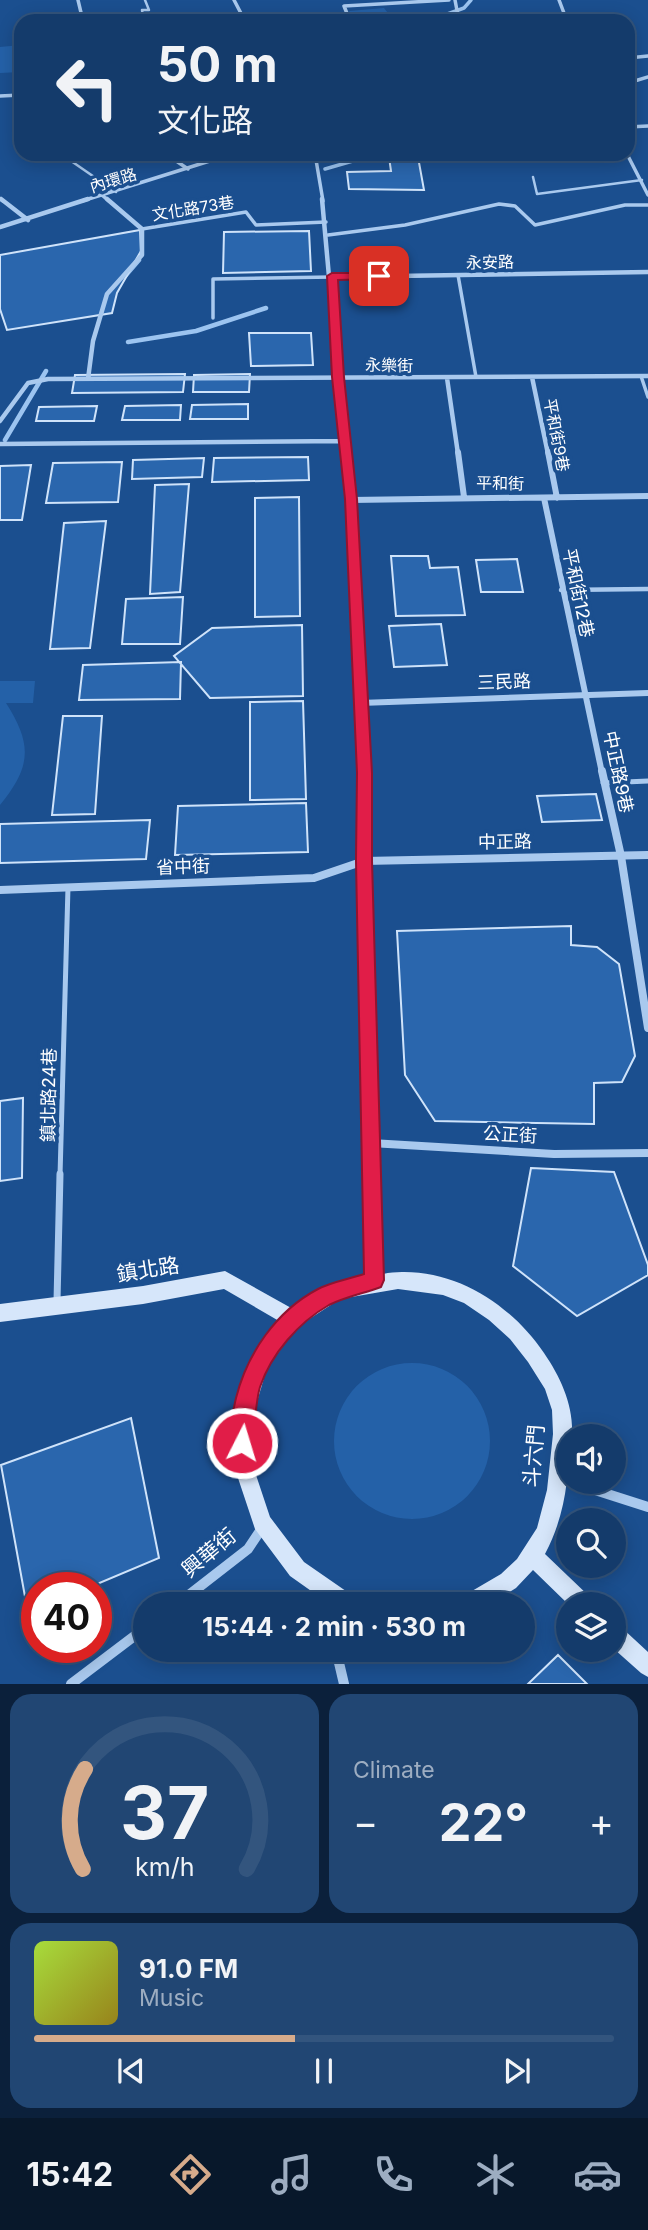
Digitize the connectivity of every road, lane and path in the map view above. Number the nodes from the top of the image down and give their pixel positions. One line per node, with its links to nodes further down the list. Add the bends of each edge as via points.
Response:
1 (145, 0): 6 (lane, via 149,10 142,10)
2 (234, 0): 5 (street)
3 (449, 0): 4 (street)
4 (387, 1): 8 (street, via 344,6)
5 (241, 13): 7 (lane)
6 (143, 14)
7 (233, 14)
8 (347, 14)
9 (71, 161): 17 (lane)
10 (176, 161): 14 (street)
11 (211, 161): 14 (street, 內環路)
12 (316, 161): 25 (street)
13 (631, 161): 16 (street)
14 (188, 169): 17 (street, 內環路)
15 (533, 177): 18 (lane)
16 (642, 180): 18 (lane); 19 (street)
17 (116, 192): 20 (street, 內環路)
18 (537, 194): 22 (lane)
19 (648, 195)
20 (103, 196): 24 (street, 內環路); 27 (street)
21 (0, 199): 24 (street)
22 (535, 203)
23 (648, 205): 28 (lane, via 625,205 535,225 516,206 499,204 405,225)
24 (28, 220): 26 (street, 內環路)
25 (326, 222): 27 (lane, 文化路73巷, via 256,225 246,212); 28 (street)
26 (0, 227)
27 (142, 229): 38 (street, via 142,255 107,294)
28 (328, 235): 31 (street)
29 (648, 272): 30 (street, 永安路)
30 (458, 275): 31 (street, 永安路); 35 (lane)
31 (332, 276): 32 (lane, via 213,279); 34 (street)
32 (213, 318)
33 (645, 376): 36 (street, 永樂街); 39 (lane)
34 (338, 377): 37 (street, 永樂街); 38 (street, 永樂街); 41 (street)
35 (476, 377): 36 (street, 永樂街); 37 (street, 永樂街)
36 (532, 377): 46 (street, 平和街9巷)
37 (447, 378): 44 (street)
38 (88, 379): 40 (street, 永樂街, via 28,383)
39 (648, 397)
40 (0, 421)
41 (345, 440): 42 (street); 47 (street)
42 (0, 444)
43 (648, 496): 46 (street, 平和街)
44 (464, 497): 45 (street, 平和街); 47 (street, 平和街)
45 (544, 498): 46 (street, 平和街); 49 (street, 平和街12巷)
46 (557, 498)
47 (351, 499): 52 (street)
48 (648, 589): 49 (lane)
49 (561, 590): 51 (street, 平和街12巷)
50 (648, 693): 51 (street, 三民路)
51 (586, 694): 52 (street, 三民路); 54 (street, 中正路9巷)
52 (360, 702): 57 (street)
53 (648, 782): 54 (lane)
54 (603, 783): 56 (street, 中正路9巷)
55 (648, 855): 56 (street, 中正路)
56 (621, 856): 57 (street, 中正路); 60 (street, 中正路9巷)
57 (364, 861): 58 (street, 省中街, via 314,878); 62 (street)
58 (68, 886): 59 (street, 省中街); 65 (lane, 鎮北路24巷)
59 (0, 890)
60 (644, 984): 61 (street, 中正路9巷)
61 (648, 1028)
62 (371, 1143): 63 (street, 公正街, via 554,1154); 64 (street)
63 (648, 1153)
64 (374, 1280): 67 (street, 斗六門, via 324,1297); 68 (street, 斗六門, via 415,1279 455,1289 492,1310 524,1339 549,1377)
65 (57, 1304): 66 (street, 鎮北路); 67 (street, 鎮北路, via 225,1280)
66 (0, 1313)
67 (293, 1319): 72 (street, 斗六門, via 269,1347 251,1382 241,1422 242,1464)
68 (563, 1424)
69 (561, 1494): 73 (street, 斗六門)
70 (607, 1494): 71 (street)
71 (648, 1507)
72 (262, 1527): 74 (street, 興華街, via 248,1549); 75 (street, 斗六門)
73 (534, 1558): 76 (street, 斗六門); 77 (street)
74 (193, 1592)
75 (317, 1592)
76 (494, 1592)
77 (570, 1592)
78 (133, 1637): 82 (street)
79 (626, 1645): 81 (street)
80 (339, 1662): 83 (street)
81 (648, 1666)
82 (71, 1684)
83 (344, 1684)

